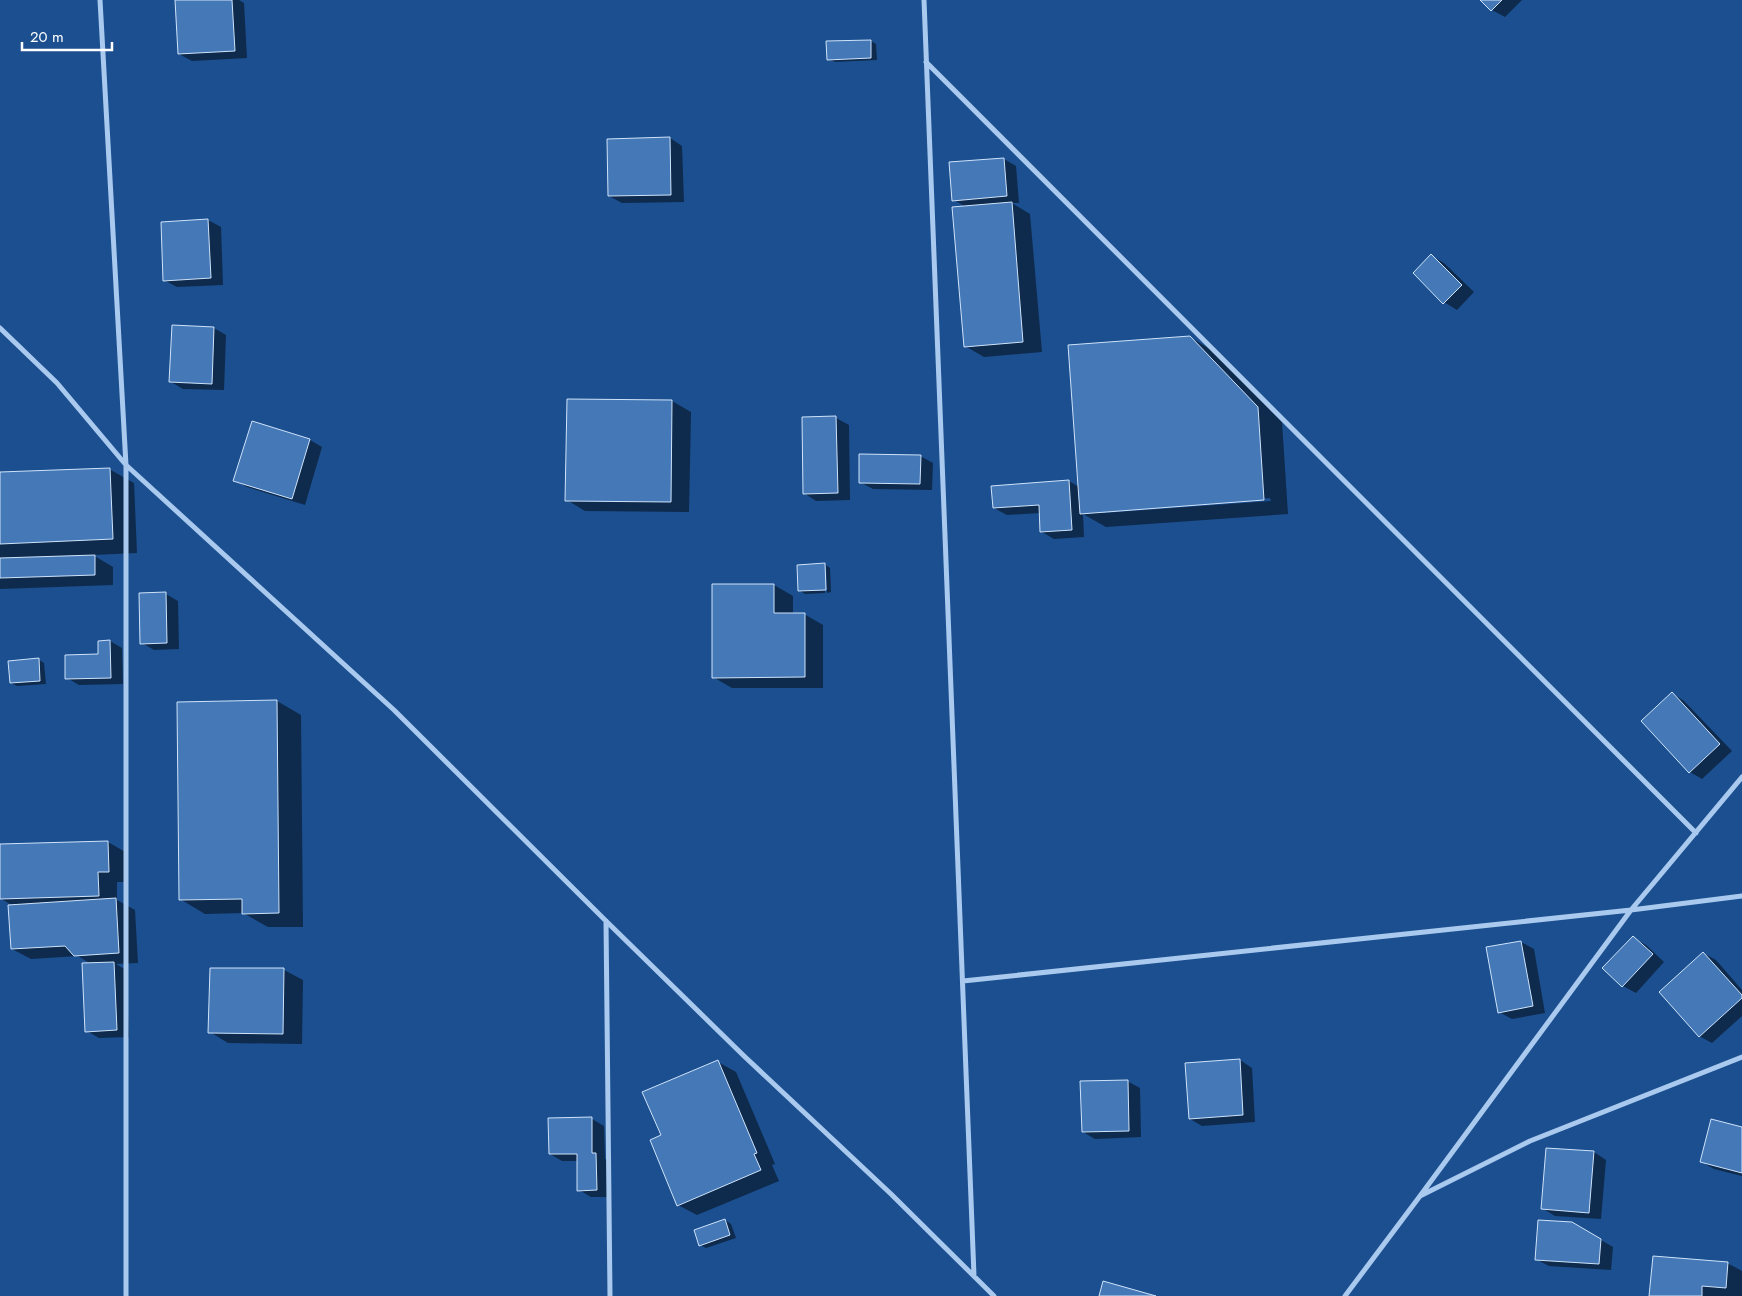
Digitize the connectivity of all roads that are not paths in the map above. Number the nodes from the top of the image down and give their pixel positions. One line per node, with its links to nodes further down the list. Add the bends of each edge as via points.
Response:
1 (100, 0): 5 (street)
2 (924, 0): 3 (street)
3 (926, 62): 7 (street); 11 (street)
4 (0, 328): 5 (street, via 57,383)
5 (126, 465): 10 (street, via 394,710); 15 (street)
6 (1742, 777): 7 (street)
7 (1696, 833): 9 (street)
8 (1742, 896): 9 (street)
9 (1631, 910): 11 (street); 13 (street)
10 (606, 921): 14 (street); 16 (street)
11 (963, 981): 14 (street)
12 (1742, 1057): 13 (street, via 1530,1140)
13 (1420, 1196): 18 (street)
14 (974, 1277): 17 (street)
15 (126, 1296)
16 (610, 1296)
17 (994, 1296)
18 (1345, 1296)

